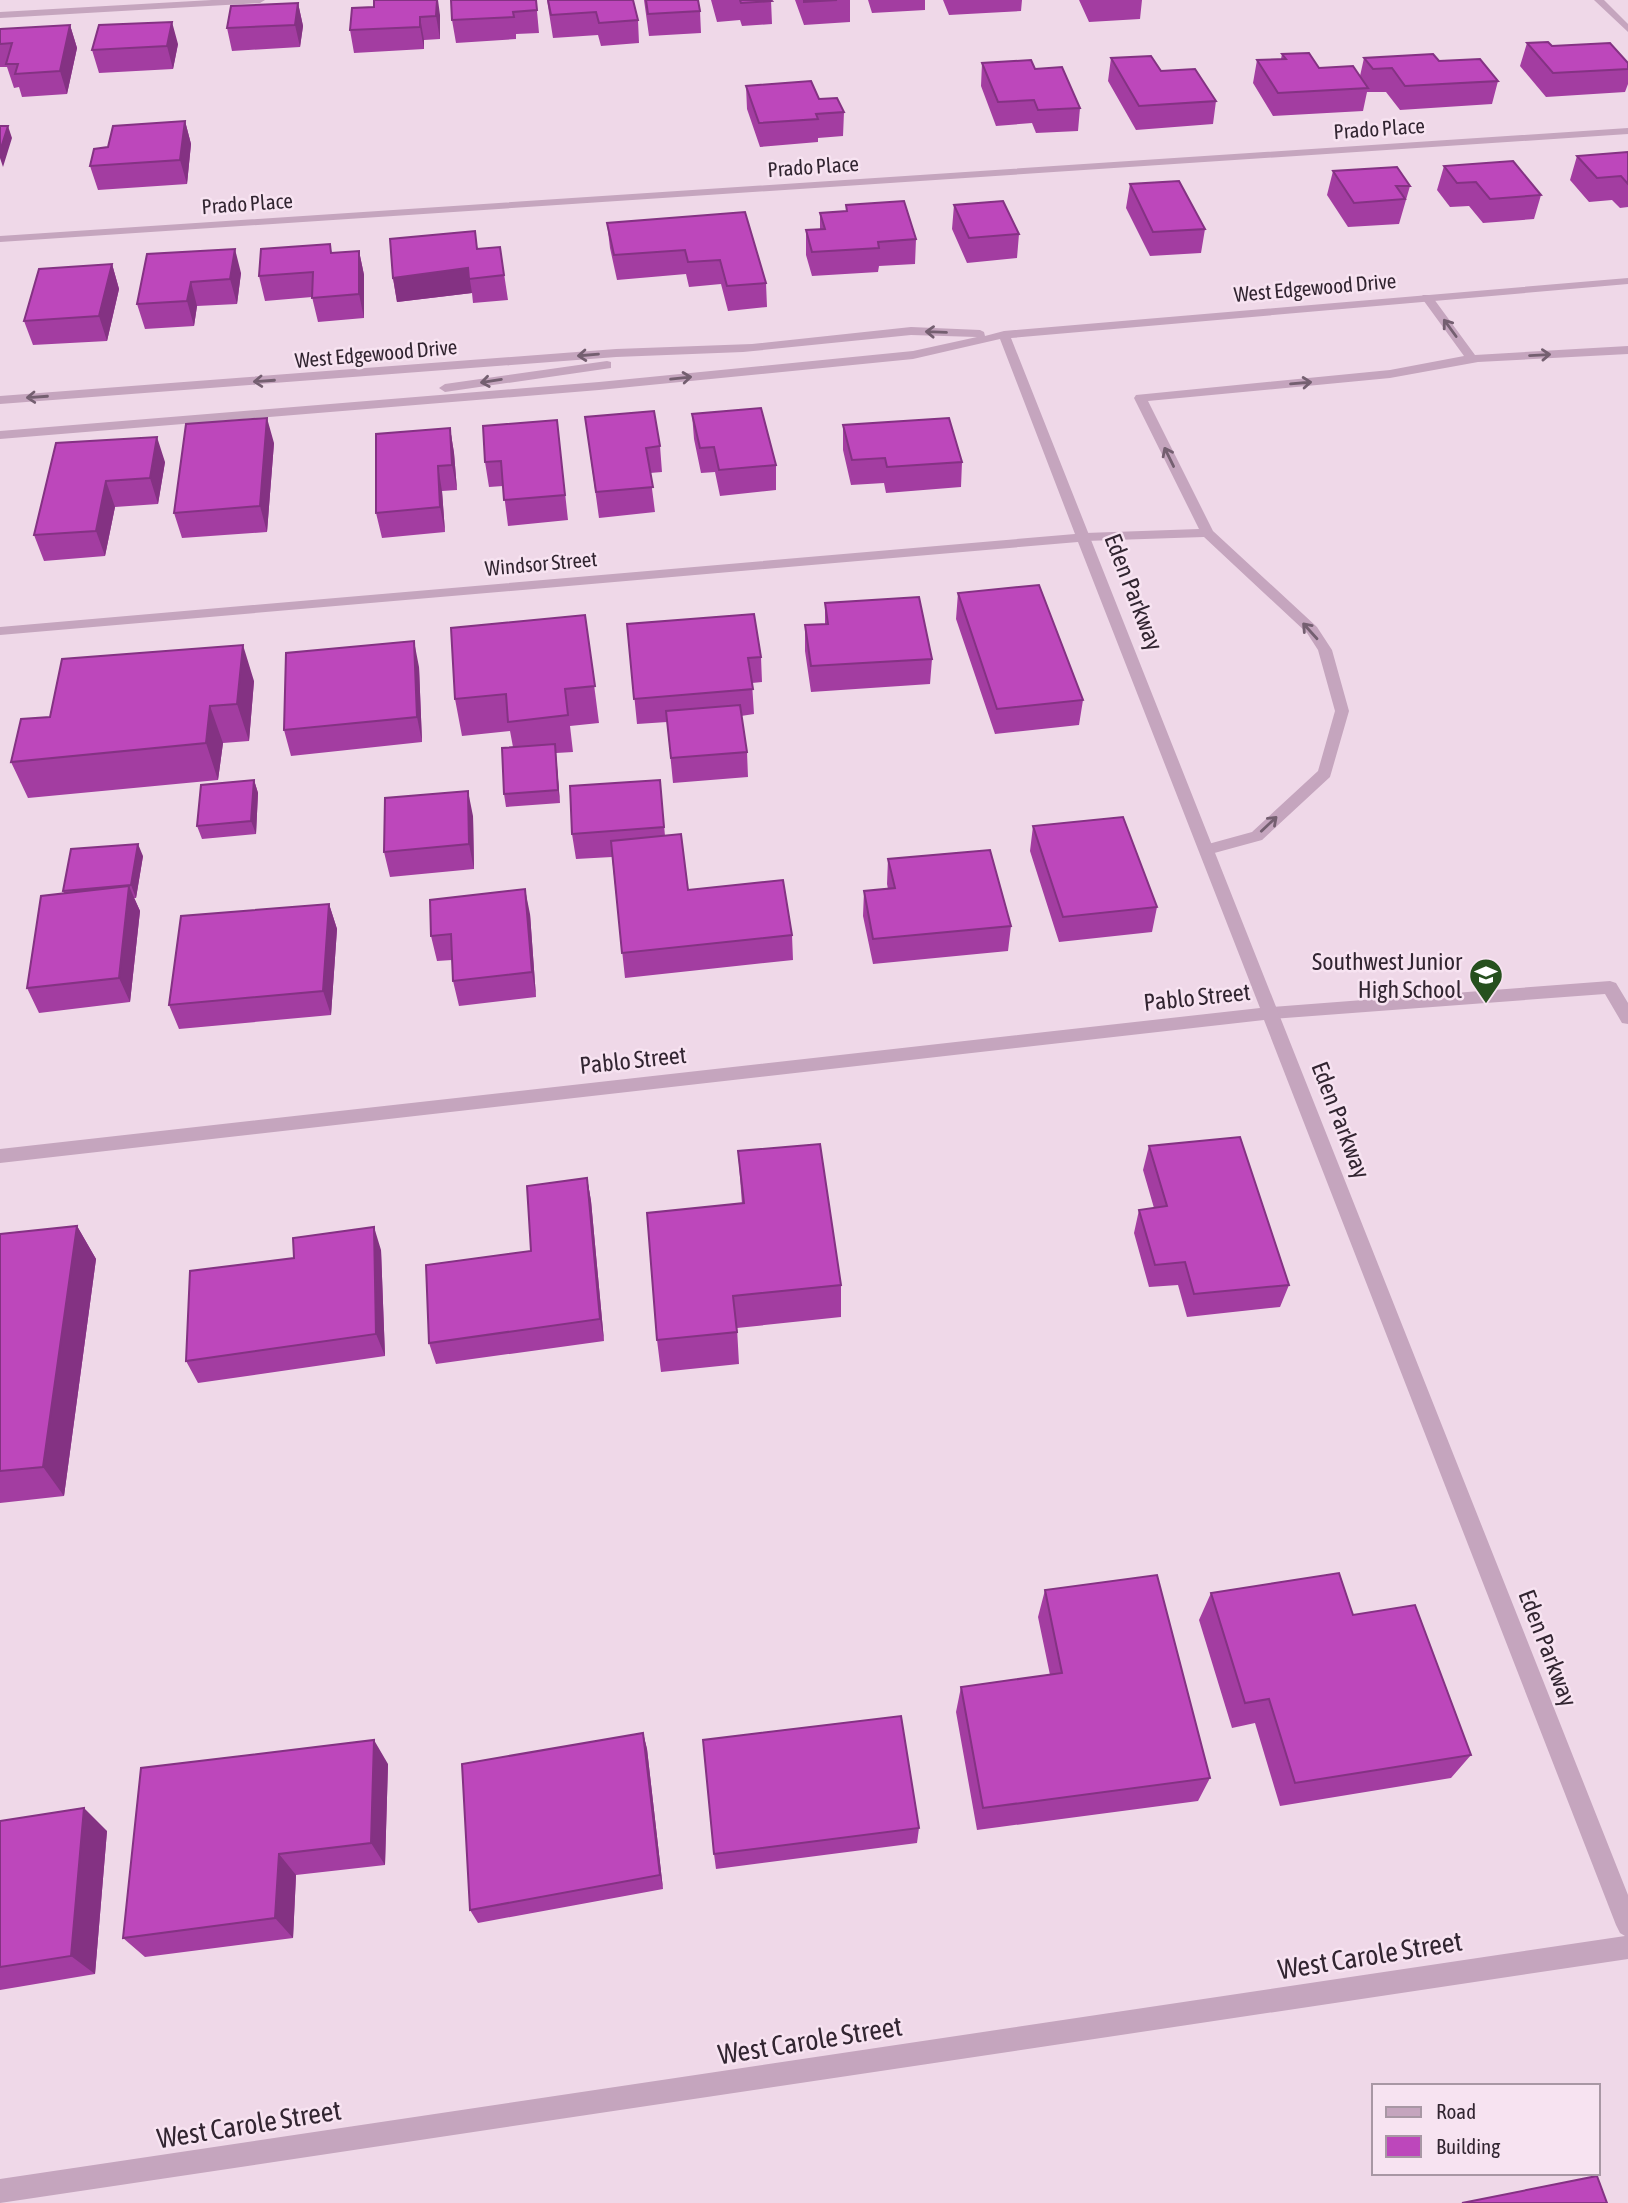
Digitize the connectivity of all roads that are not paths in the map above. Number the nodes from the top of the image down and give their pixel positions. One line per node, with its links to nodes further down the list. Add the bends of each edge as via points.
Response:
1 (260, 0): 3 (street)
2 (1599, 0): 4 (street)
3 (0, 15)
4 (1628, 29)
5 (1628, 131): 6 (street, Prado Place)
6 (0, 239)
7 (1628, 281): 8 (street, West Edgewood Drive)
8 (1427, 298): 9 (street, West Edgewood Drive); 12 (street, one-way to 8)
9 (1004, 335): 10 (street, West Edgewood Drive, one-way to 10, via 911,331); 14 (street, West Edgewood Drive, one-way to 9, via 913,355); 17 (street, Eden Parkway)
10 (754, 347): 13 (street, West Edgewood Drive, one-way to 13, via 616,353); 14 (street, West Edgewood Drive, one-way to 14, via 546,372)
11 (1628, 350): 12 (street, one-way to 11)
12 (1472, 359): 16 (street, one-way to 12, via 1140,398 1390,374 1424,364)
13 (0, 400)
14 (296, 410): 15 (street, West Edgewood Drive)
15 (0, 435)
16 (1207, 533): 17 (street, Windsor Street); 19 (street, one-way to 16, via 1257,836 1325,773 1342,711 1325,650 1312,630)
17 (1085, 537): 18 (street, Windsor Street); 19 (street, Eden Parkway)
18 (0, 631)
19 (1208, 850): 20 (street, Eden Parkway)
20 (1272, 1013): 21 (street, Pablo Street, via 1610,987); 22 (street, Pablo Street); 23 (street, Eden Parkway)
21 (1628, 1018)
22 (0, 1156)
23 (1628, 1925)
24 (1628, 1947): 25 (street, West Carole Street)
25 (0, 2192)

